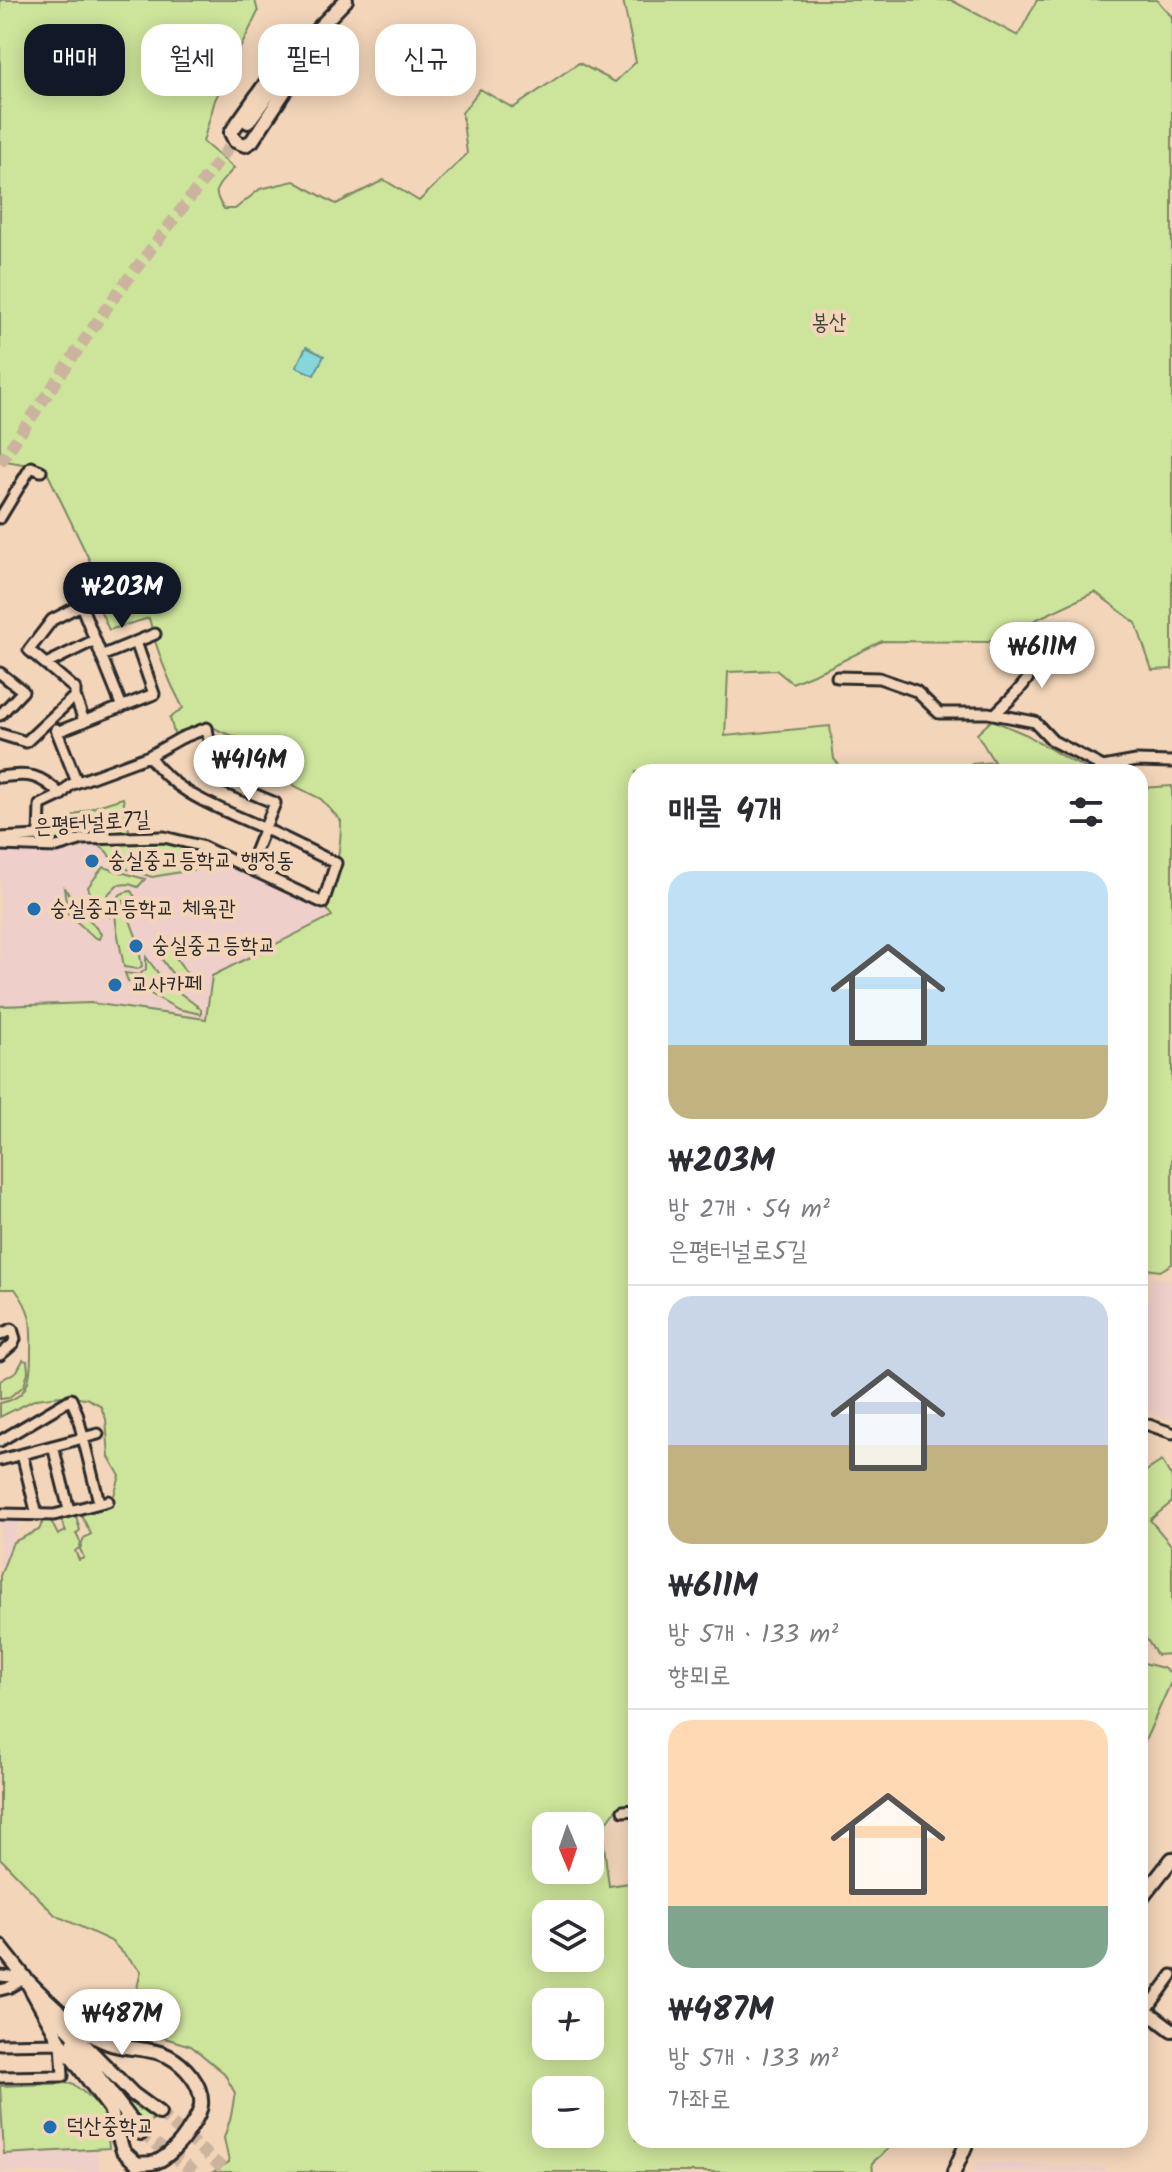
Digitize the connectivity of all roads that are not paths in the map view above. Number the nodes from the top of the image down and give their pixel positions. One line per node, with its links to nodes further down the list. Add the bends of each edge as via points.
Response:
1 (346, 0): 2 (main road)
2 (323, 24)
3 (311, 36): 3 (main road, via 292,46 232,131 235,141 252,141 307,57)
4 (267, 96): 5 (main road)
5 (239, 134)
6 (41, 471): 7 (street, via 31,467)
7 (0, 518)
8 (155, 634): 10 (street)
9 (95, 640): 12 (street); 13 (street); 13 (street, via 81,605 52,620 29,650)
10 (136, 642): 12 (street); 17 (street, via 154,694)
11 (1035, 646): 18 (street, via 1029,680)
12 (101, 656): 17 (street)
13 (46, 664): 16 (street, via 75,689)
14 (0, 673): 19 (street, via 23,691)
15 (837, 677): 18 (street, via 879,678 916,691 939,713)
16 (75, 696): 20 (street); 21 (street)
17 (122, 707): 21 (street)
18 (995, 714): 26 (street, via 1035,722 1053,741)
19 (0, 715)
20 (51, 716): 22 (street); 23 (street, via 26,742)
21 (84, 721): 22 (street)
22 (57, 732): 29 (street)
23 (0, 733)
24 (149, 756): 29 (street); 31 (street, via 160,771 198,799); 31 (street, via 207,728 215,778 275,803)
25 (1172, 762): 27 (street)
26 (1097, 764)
27 (1120, 764)
28 (0, 777): 30 (street, 은평터널로7길, via 26,774 48,782)
29 (77, 782): 30 (street)
30 (61, 795): 32 (street, via 40,805 39,836)
31 (265, 829): 34 (street); 34 (street, 은평터널로7길, via 336,863 323,903)
32 (0, 838)
33 (0, 845): 34 (street, 은평터널로7길, via 57,847 83,839 164,837)
34 (249, 867)
35 (0, 1335): 36 (street, via 12,1329 15,1336)
36 (0, 1355)
37 (1148, 1425): 38 (street)
38 (1172, 1433)
39 (98, 1434): 40 (street)
40 (82, 1437): 41 (street, via 71,1399); 42 (street); 45 (street, via 104,1502)
41 (0, 1441)
42 (53, 1446): 43 (street); 45 (street)
43 (22, 1454): 44 (street); 47 (street)
44 (0, 1460)
45 (69, 1510): 47 (street)
46 (0, 1513): 47 (street)
47 (37, 1515)
48 (623, 1811): 49 (street)
49 (628, 1811)
50 (1172, 1859): 51 (main road)
51 (1148, 1890)
52 (0, 1946): 55 (main road)
53 (1172, 1975): 57 (street)
54 (0, 1976): 55 (street)
55 (25, 1978): 56 (street); 59 (main road); 61 (main road); 61 (main road, via 62,2015 106,2043 167,2055 184,2068 200,2092 201,2106 182,2142 155,2163 137,2164 123,2151 110,2109)
56 (0, 1990)
57 (1148, 2002)
58 (1148, 2012): 60 (main road)
59 (64, 2024): 64 (main road); 65 (main road)
60 (1172, 2030)
61 (61, 2043): 62 (street); 63 (street, via 63,2076)
62 (0, 2044)
63 (0, 2077)
64 (159, 2113)
65 (141, 2133)
66 (964, 2148): 67 (main road)
67 (954, 2172)

